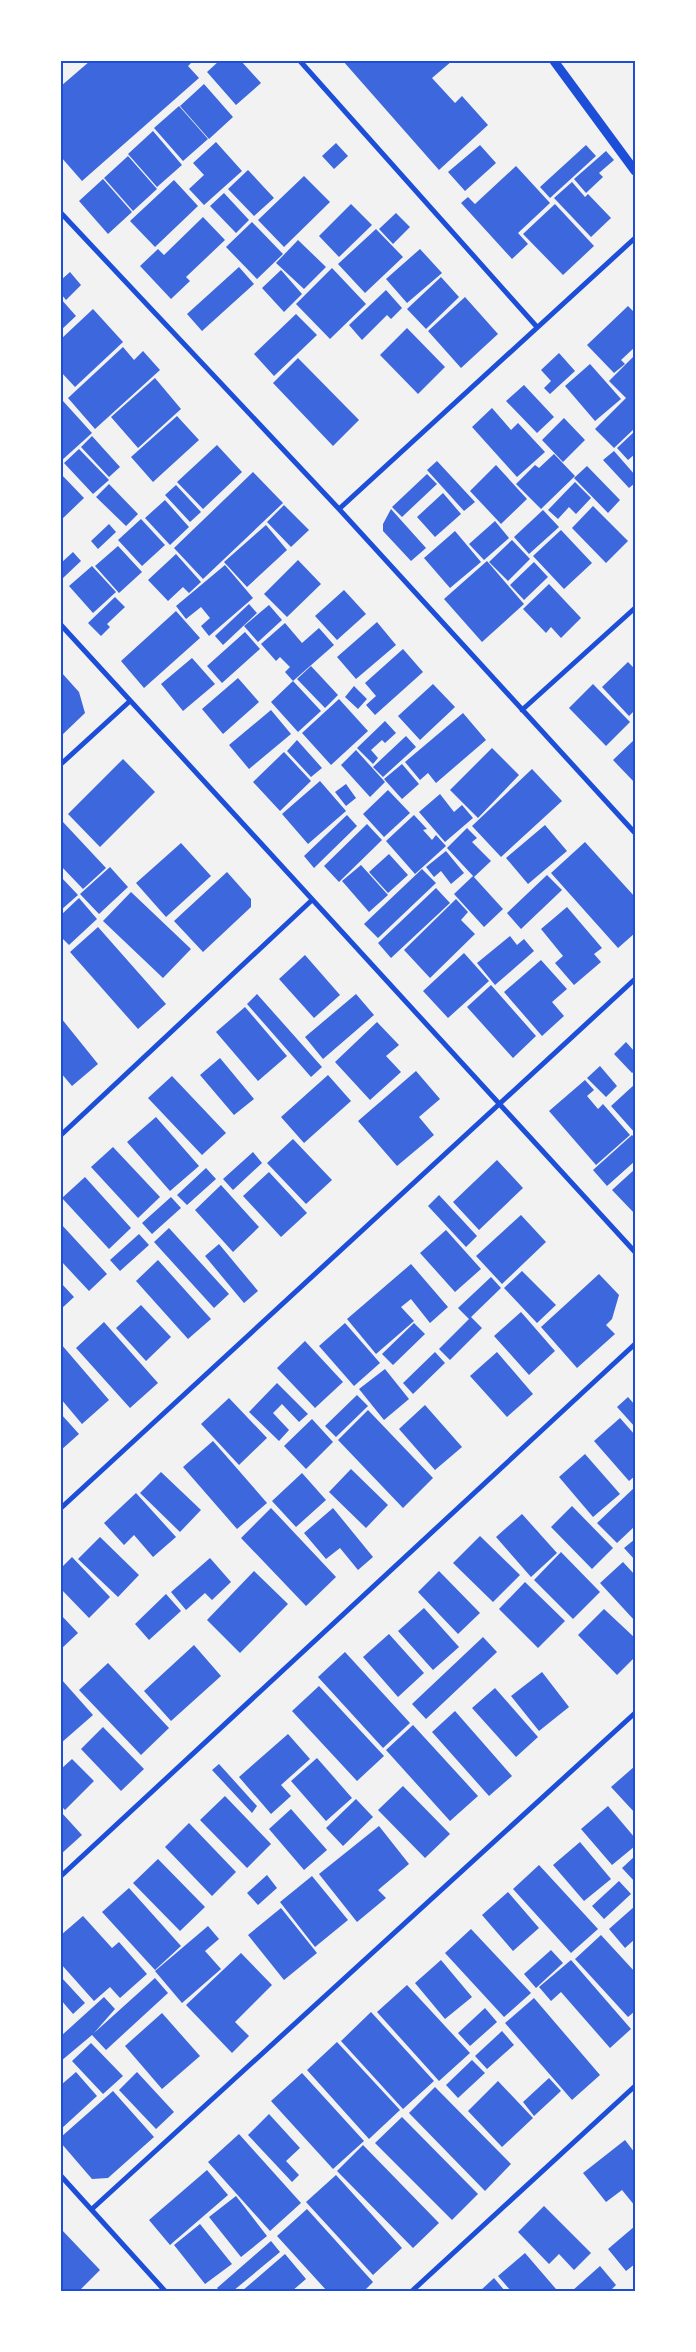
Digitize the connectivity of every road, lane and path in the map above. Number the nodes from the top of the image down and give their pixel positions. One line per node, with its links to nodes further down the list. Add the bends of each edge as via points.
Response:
1 (300, 61): 6 (street)
2 (554, 61): 3 (street)
3 (635, 171)
4 (61, 213): 7 (street)
5 (635, 238): 6 (street)
6 (537, 327): 7 (street)
7 (339, 509): 11 (street)
8 (635, 608): 11 (street)
9 (61, 625): 10 (street)
10 (130, 701): 12 (street); 14 (street)
11 (522, 710): 13 (street)
12 (61, 764)
13 (635, 833)
14 (312, 900): 16 (street); 17 (street)
15 (635, 978): 16 (street)
16 (499, 1104): 18 (street); 20 (street)
17 (61, 1135)
18 (635, 1252)
19 (635, 1344): 22 (street)
20 (61, 1508)
21 (635, 1713): 25 (street)
22 (61, 1876)
23 (635, 2086): 27 (street)
24 (61, 2176): 25 (street)
25 (92, 2209): 26 (street)
26 (165, 2291)
27 (412, 2291)

